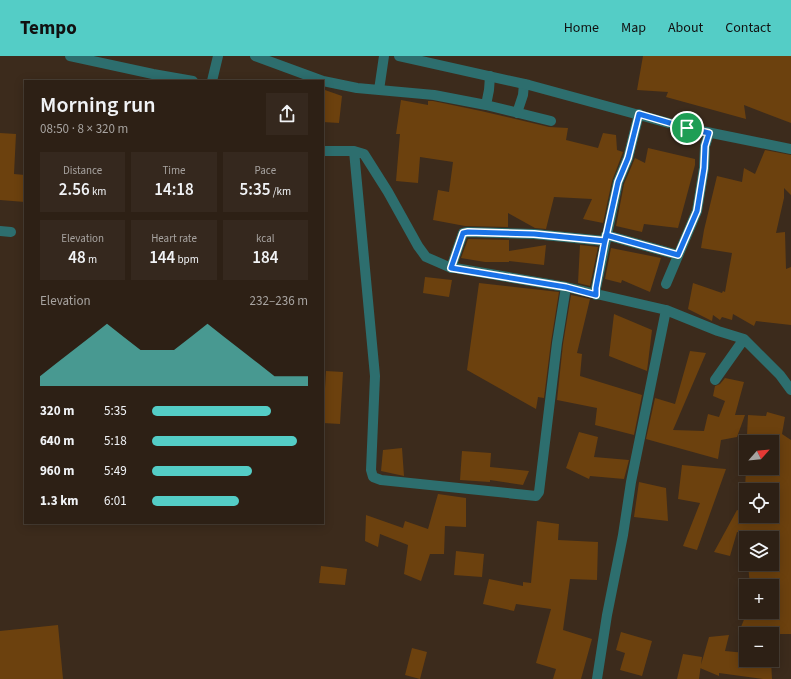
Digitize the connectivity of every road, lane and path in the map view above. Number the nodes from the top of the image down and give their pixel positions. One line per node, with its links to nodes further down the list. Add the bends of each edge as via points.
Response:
1 (70, 56): 7 (street)
2 (218, 56): 8 (street)
3 (255, 56): 9 (street)
4 (399, 56): 6 (street)
5 (384, 58): 12 (street)
6 (490, 76): 11 (street); 13 (street)
7 (187, 80)
8 (212, 80)
9 (320, 80)
10 (324, 81): 12 (street)
11 (524, 84): 14 (street); 15 (street)
12 (378, 90): 13 (street)
13 (486, 103): 14 (street)
14 (517, 113): 16 (street)
15 (638, 117): 17 (street); 23 (street, via 628,158 618,182)
16 (551, 121)
17 (709, 133): 18 (street); 24 (street, via 697,211)
18 (791, 149)
19 (324, 151): 20 (street)
20 (354, 151): 25 (street, via 364,154 426,257); 27 (street, via 375,376 371,470 373,477 381,480 536,496 539,492 556,343)
21 (0, 231): 22 (street)
22 (11, 232)
23 (606, 238): 24 (street); 25 (street, via 468,232 463,233); 28 (street)
24 (678, 255): 26 (street)
25 (451, 268): 27 (street)
26 (666, 284)
27 (566, 287): 28 (street)
28 (596, 295): 29 (street)
29 (666, 310): 30 (street); 33 (street, via 631,482)
30 (744, 339): 31 (street); 32 (street, via 780,375)
31 (715, 380)
32 (791, 390)
33 (597, 679)

